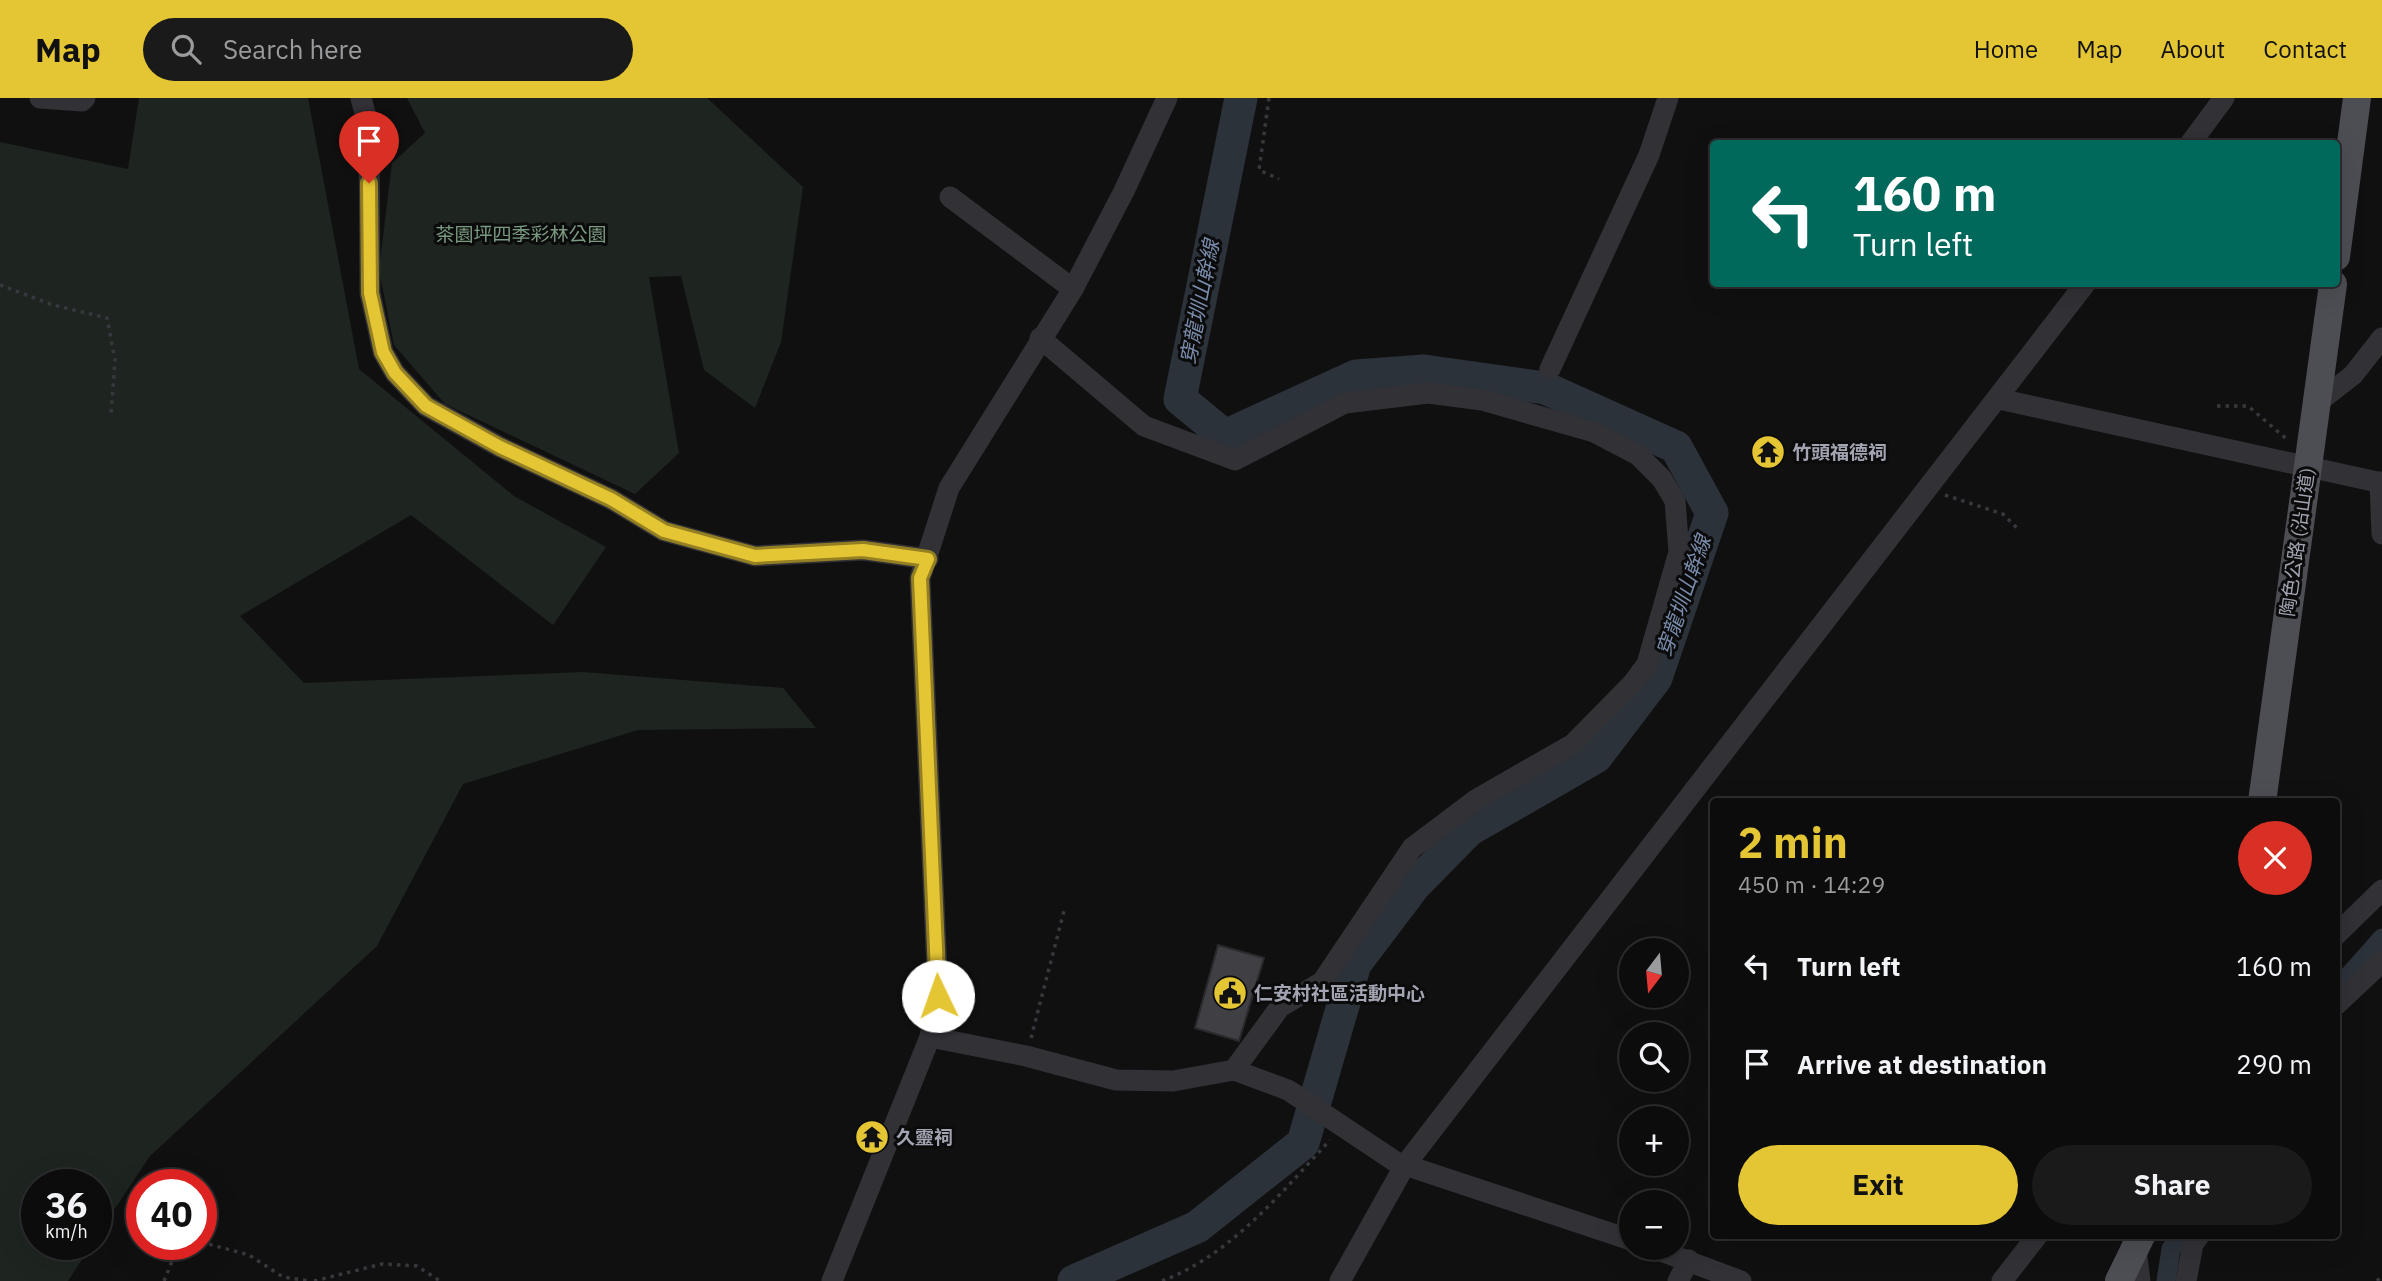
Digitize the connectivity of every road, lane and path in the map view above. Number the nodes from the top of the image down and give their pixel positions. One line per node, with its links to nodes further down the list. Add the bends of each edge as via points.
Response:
1 (40, 98): 2 (street)
2 (85, 98)
3 (361, 98): 29 (street, via 369,128 373,305 383,352 395,373 426,406 611,499 664,531 755,556 863,550)
4 (1167, 98): 16 (street)
5 (1269, 98): 10 (path, via 1259,170)
6 (1668, 98): 19 (street, via 1649,155)
7 (2357, 98): 12 (main road)
8 (2218, 100): 9 (street)
9 (2193, 140)
10 (1279, 179)
11 (950, 197): 16 (street)
12 (2340, 227)
13 (0, 285): 23 (path, via 107,318 115,360)
14 (2083, 287): 20 (street)
15 (2333, 287): 21 (main road, 陶色公路 (沿山道))
16 (1073, 289): 17 (street)
17 (1040, 338): 29 (street, via 948,488); 38 (street, via 1144,426 1235,460 1345,403 1428,394 1482,400 1594,432 1638,455 1675,501 1679,552 1647,664 1633,683 1573,744 1477,799 1412,848 1322,982 1280,1007)
18 (2382, 338): 21 (street, via 2353,376)
19 (1550, 369)
20 (1999, 399): 24 (street); 26 (street)
21 (2318, 402): 24 (main road, 陶色公路 (沿山道))
22 (2217, 406): 24 (path, via 2248,407 2287,438)
23 (111, 415)
24 (2308, 465): 25 (street); 30 (main road, 陶色公路 (沿山道))
25 (2381, 483): 28 (street)
26 (1927, 489): 27 (path, via 2003,514); 40 (street)
27 (2019, 530)
28 (2382, 534)
29 (928, 559): 36 (street, via 920,578 938,996)
30 (2263, 798)
31 (2382, 890): 33 (street)
32 (1064, 911): 37 (path)
33 (2340, 931)
34 (2382, 962): 35 (street)
35 (2340, 1001)
36 (930, 1037): 37 (street); 52 (street)
37 (1026, 1056): 38 (street, via 1116,1080 1173,1081)
38 (1234, 1070): 39 (street, via 1288,1090)
39 (1338, 1122): 40 (street); 53 (path, via 1239,1234 1191,1270)
40 (1405, 1166): 41 (street); 54 (street)
41 (1619, 1236)
42 (2035, 1239): 57 (street)
43 (2197, 1239): 60 (street)
44 (2139, 1242): 58 (main road); 59 (street)
45 (217, 1246): 50 (path, via 249,1255 283,1277)
46 (173, 1260): 49 (path)
47 (1689, 1260): 55 (street); 56 (street)
48 (2382, 1276): 61 (path)
49 (164, 1281)
50 (312, 1281): 51 (path, via 382,1264 417,1266)
51 (440, 1281)
52 (832, 1281)
53 (1162, 1281)
54 (1340, 1281)
55 (1678, 1281)
56 (1741, 1281)
57 (2002, 1281)
58 (2119, 1281)
59 (2140, 1281)
60 (2186, 1281)
61 (2377, 1281)

